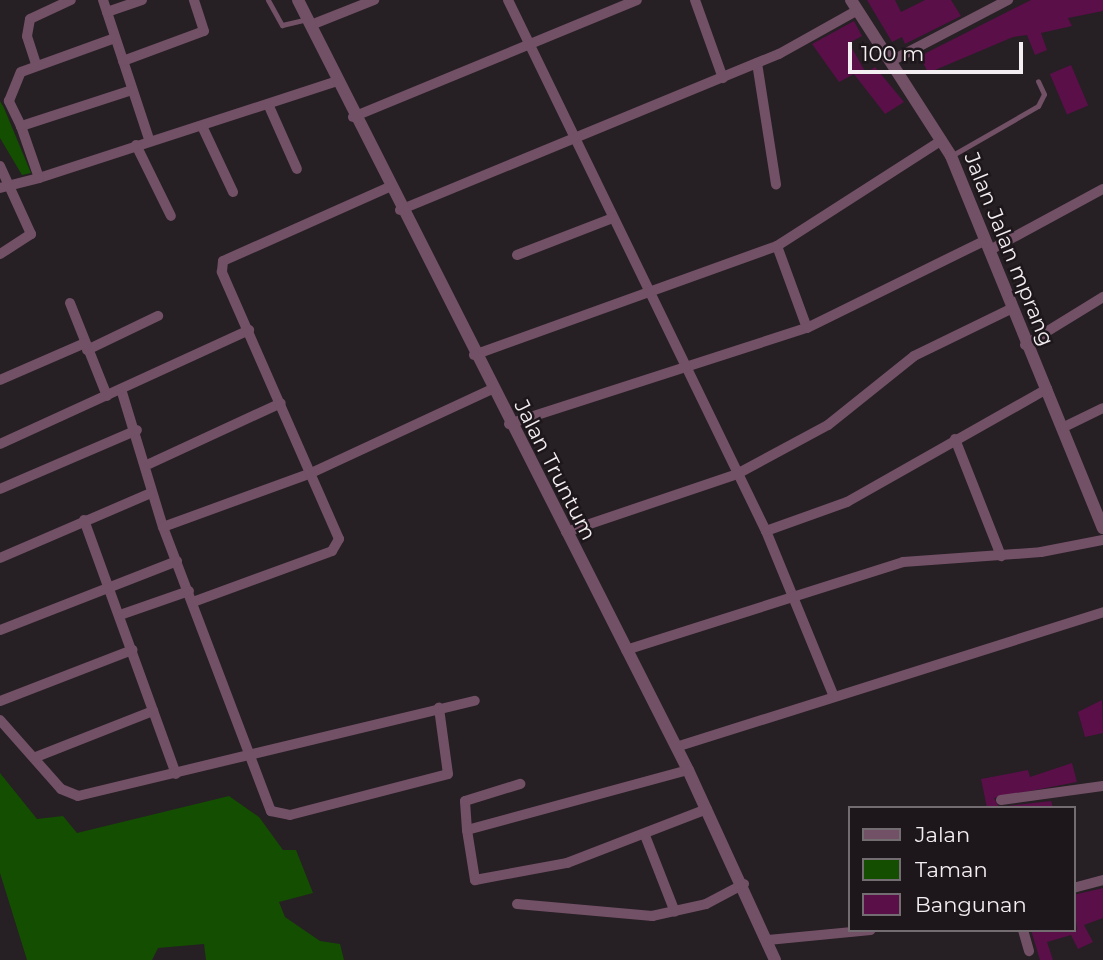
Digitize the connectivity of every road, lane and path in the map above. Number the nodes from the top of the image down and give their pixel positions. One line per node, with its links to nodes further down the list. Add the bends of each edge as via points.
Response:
1 (71, 0): 20 (street, via 30,19 27,36)
2 (103, 0): 13 (street)
3 (142, 0): 13 (street)
4 (194, 0): 18 (street, via 204,32)
5 (268, 0): 14 (lane, via 282,25)
6 (298, 0): 14 (street, Jalan Truntum)
7 (374, 0): 14 (street)
8 (509, 0): 16 (street)
9 (636, 0): 16 (street)
10 (695, 0): 21 (street)
11 (1007, 0): 17 (street)
12 (854, 5): 17 (street, Jalan Jalan mprang); 19 (street)
13 (107, 12): 15 (street)
14 (310, 22): 22 (street, Jalan Truntum)
15 (115, 38): 18 (street); 20 (street)
16 (530, 45): 26 (street); 29 (street)
17 (893, 60): 31 (street, Jalan Jalan mprang)
18 (122, 61): 24 (street)
19 (757, 63): 21 (street); 37 (street)
20 (36, 64): 28 (street, via 21,72 10,92)
21 (723, 78): 29 (street)
22 (337, 81): 25 (street); 26 (street, Jalan Truntum)
23 (1038, 81): 33 (lane, via 1044,94 1038,106)
24 (132, 90): 28 (street); 30 (street)
25 (268, 104): 27 (street); 35 (street)
26 (353, 117): 40 (street, Jalan Truntum)
27 (202, 126): 30 (street); 41 (street)
28 (21, 127): 36 (street)
29 (574, 137): 42 (street); 44 (street)
30 (149, 139): 32 (street)
31 (942, 140): 33 (street, Jalan Jalan mprang); 46 (street)
32 (136, 145): 36 (street); 43 (street)
33 (951, 156): 45 (street, Jalan Jalan mprang)
34 (0, 166): 38 (street)
35 (297, 169)
36 (39, 178): 38 (street)
37 (776, 185)
38 (4, 187): 47 (street, via 31,234)
39 (1103, 189): 45 (street)
40 (390, 190): 42 (street, Jalan Truntum); 55 (street, via 245,251 222,272)
41 (233, 192)
42 (400, 210): 58 (street, Jalan Truntum)
43 (171, 216)
44 (613, 218): 48 (street); 49 (street)
45 (988, 245): 52 (street, Jalan Jalan mprang); 54 (street)
46 (777, 246): 49 (street); 54 (street)
47 (0, 254)
48 (517, 256)
49 (648, 293): 58 (street); 59 (street)
50 (1103, 298): 56 (street)
51 (70, 303): 57 (street)
52 (1011, 309): 56 (street, Jalan Jalan mprang); 74 (street, via 914,356 828,425)
53 (158, 316): 57 (street)
54 (807, 328): 59 (street)
55 (249, 330): 63 (street); 65 (street)
56 (1026, 345): 61 (street, Jalan Jalan mprang)
57 (86, 347): 60 (street); 64 (street)
58 (474, 355): 62 (street, Jalan Truntum)
59 (684, 368): 67 (street); 74 (street)
60 (0, 380)
61 (1047, 388): 68 (street, Jalan Jalan mprang); 70 (street)
62 (492, 389): 67 (street, Jalan Truntum); 73 (street)
63 (121, 390): 64 (street); 69 (street)
64 (107, 396): 71 (street)
65 (281, 404): 72 (street); 73 (street)
66 (1103, 408): 68 (street)
67 (509, 424): 81 (street, Jalan Truntum)
68 (1064, 428): 79 (street, Jalan Jalan mprang)
69 (138, 430): 72 (street); 75 (street)
70 (956, 439): 80 (street, via 847,502); 83 (street)
71 (0, 444)
72 (149, 464): 76 (street)
73 (309, 474): 78 (street); 89 (street, via 338,534 336,547)
74 (737, 474): 80 (street); 81 (street)
75 (0, 489)
76 (152, 493): 77 (street); 78 (street)
77 (84, 520): 84 (street); 86 (street)
78 (163, 527): 85 (street)
79 (1103, 528)
80 (766, 531): 88 (street)
81 (566, 533): 94 (street, Jalan Truntum)
82 (1103, 540): 83 (street)
83 (1000, 556): 88 (street, via 903,562)
84 (0, 558)
85 (177, 561): 86 (street); 87 (street)
86 (110, 586): 91 (street); 92 (street)
87 (189, 591): 89 (street); 91 (street)
88 (793, 596): 94 (street); 95 (street)
89 (193, 602): 102 (street)
90 (1103, 612): 95 (street)
91 (120, 615): 93 (street)
92 (0, 630)
93 (132, 650): 96 (street); 99 (street)
94 (626, 650): 101 (street, Jalan Truntum)
95 (834, 697): 101 (street)
96 (0, 701)
97 (475, 701): 98 (street)
98 (439, 708): 102 (street); 102 (street, via 451,769 430,780 275,814)
99 (153, 711): 103 (street); 105 (street)
100 (0, 720): 103 (street)
101 (676, 747): 104 (street, Jalan Truntum)
102 (249, 756): 105 (street)
103 (36, 757): 105 (street, via 61,789 78,796)
104 (688, 769): 109 (street, Jalan Truntum); 110 (street)
105 (176, 774)
106 (520, 784): 110 (street, via 465,801)
107 (1103, 786): 108 (street)
108 (1001, 800)
109 (707, 809): 111 (street); 113 (street, Jalan Truntum)
110 (467, 830): 111 (street, via 477,881 566,863)
111 (646, 838): 116 (street)
112 (1103, 880): 114 (street)
113 (744, 884): 116 (street); 119 (street, Jalan Truntum)
114 (1075, 887)
115 (517, 904): 116 (street, via 639,917)
116 (675, 912)
117 (850, 932): 119 (street)
118 (1024, 932): 120 (street)
119 (768, 940): 121 (street, Jalan Truntum)
120 (1030, 951)
121 (775, 960)

